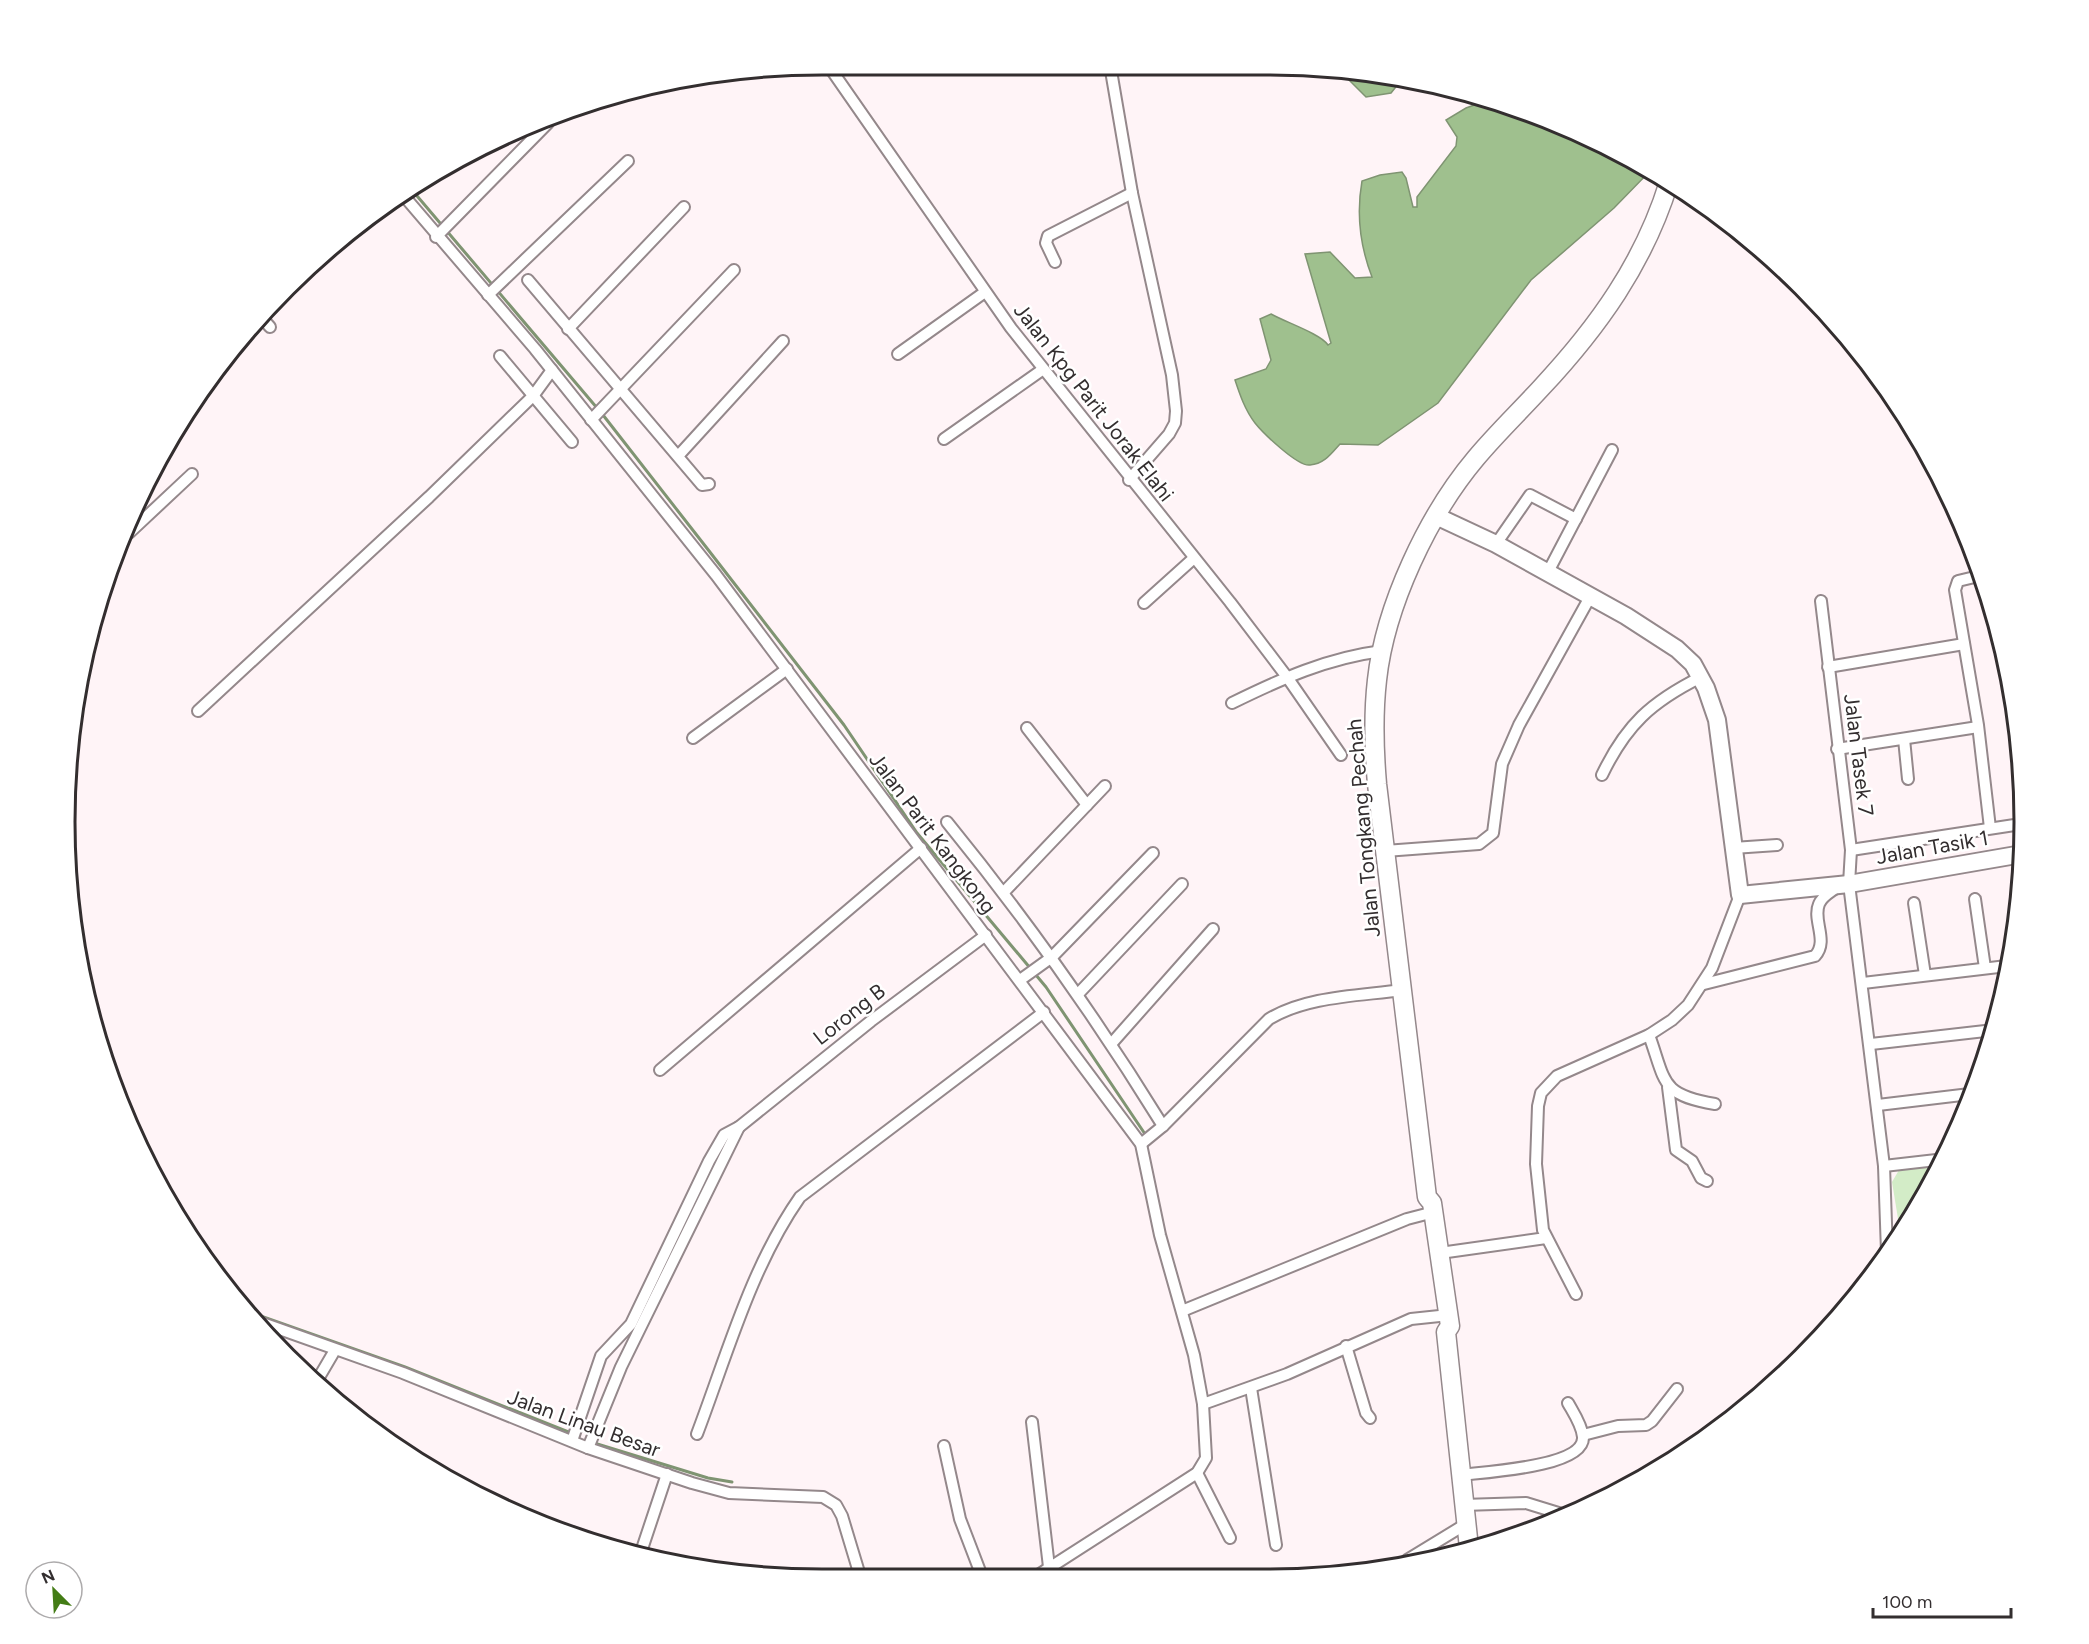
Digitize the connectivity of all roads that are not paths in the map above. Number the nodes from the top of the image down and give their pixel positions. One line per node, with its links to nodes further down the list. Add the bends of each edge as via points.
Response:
1 (835, 75): 14 (street, Jalan Kpg Parit Jorak Elahi)
2 (1112, 75): 6 (street)
3 (541, 130): 9 (street)
4 (628, 161): 13 (street)
5 (1666, 191): 33 (main road, Jalan Tongkang Pechah, via 1658,219 1631,273 1599,322 1474,460)
6 (1132, 193): 10 (street, via 1048,236 1046,243); 31 (street, via 1173,375 1176,411 1169,434)
7 (408, 200): 9 (street, Jalan Parit Kangkong)
8 (684, 207): 17 (street)
9 (441, 232): 13 (street, Jalan Parit Kangkong)
10 (1055, 262)
11 (734, 270): 23 (street)
12 (528, 280): 17 (street)
13 (494, 290): 21 (street, Jalan Parit Kangkong)
14 (981, 295): 19 (street); 22 (street, Jalan Kpg Parit Jorak Elahi)
15 (266, 323): 16 (street)
16 (270, 327)
17 (568, 328): 23 (street)
18 (783, 341): 29 (street)
19 (898, 354)
20 (500, 357): 24 (street)
21 (552, 370): 24 (street); 25 (street, Jalan Parit Kangkong)
22 (1039, 373): 26 (street); 31 (street, Jalan Kpg Parit Jorak Elahi)
23 (621, 388): 25 (street); 29 (street)
24 (533, 396): 27 (street); 50 (street)
25 (593, 417): 46 (street, Jalan Parit Kangkong)
26 (944, 439)
27 (572, 442)
28 (1612, 450): 34 (street)
29 (678, 455): 32 (street, via 702,485)
30 (192, 474): 35 (street)
31 (1129, 480): 37 (street, Jalan Kpg Parit Jorak Elahi)
32 (709, 484)
33 (1436, 516): 36 (street); 44 (main road, Jalan Tongkang Pechah, via 1394,608)
34 (1576, 519): 36 (street, via 1530,495); 38 (street)
35 (137, 526)
36 (1496, 544): 38 (street)
37 (1194, 558): 42 (street); 48 (street, Jalan Kpg Parit Jorak Elahi)
38 (1548, 572): 40 (street)
39 (1972, 577): 43 (street, via 1958,581 1955,590)
40 (1590, 597): 47 (street, via 1677,649); 68 (street, via 1518,726 1502,764 1493,833 1479,844)
41 (1821, 601): 45 (street, Jalan Tasek 7)
42 (1144, 603)
43 (1964, 644): 45 (street); 51 (street)
44 (1382, 651): 48 (street, via 1351,655); 68 (main road, Jalan Tongkang Pechah, via 1374,742)
45 (1828, 667): 55 (street, Jalan Tasek 7)
46 (787, 669): 53 (street); 65 (street, Jalan Parit Kangkong)
47 (1701, 676): 57 (street, via 1669,693 1642,714 1616,747); 66 (street, via 1717,720)
48 (1287, 677): 49 (street); 56 (street, Jalan Kpg Parit Jorak Elahi)
49 (1232, 703)
50 (198, 711)
51 (1978, 727): 54 (street); 63 (street)
52 (1027, 728): 60 (street)
53 (693, 738)
54 (1904, 739): 55 (street); 58 (street)
55 (1837, 749): 67 (street, Jalan Tasek 7)
56 (1341, 755)
57 (1602, 775)
58 (1908, 779)
59 (1105, 786): 60 (street)
60 (1087, 805): 73 (street)
61 (947, 822): 73 (street)
62 (2014, 825): 63 (street)
63 (1990, 828): 67 (street)
64 (1777, 844): 66 (street)
65 (921, 848): 78 (street, Jalan Parit Kangkong); 93 (street)
66 (1733, 848): 74 (street)
67 (1851, 850): 72 (street, Jalan Tasek 7)
68 (1385, 851): 86 (main road, Jalan Tongkang Pechah)
69 (1154, 853): 79 (street)
70 (2013, 856): 72 (street, Jalan Tasik 1)
71 (1182, 884): 87 (street)
72 (1844, 884): 74 (street, Jalan Tasik 1); 84 (street, Jalan Tasek 7); 85 (street, via 1824,896 1818,906 1821,946 1815,956)
73 (1004, 892): 79 (street)
74 (1740, 895): 85 (street)
75 (1975, 899): 81 (street)
76 (1914, 903): 82 (street)
77 (1213, 929): 91 (street)
78 (986, 935): 83 (street, Jalan Parit Kangkong); 101 (street, Lorong B, via 739,1127)
79 (1052, 957): 83 (street); 87 (street)
80 (2000, 967): 81 (street)
81 (1985, 968): 82 (street)
82 (1924, 975): 84 (street)
83 (1024, 977): 88 (street, Jalan Parit Kangkong)
84 (1863, 983): 92 (street, Jalan Tasek 7)
85 (1704, 984): 90 (street, via 1672,1020)
86 (1402, 990): 98 (street, via 1312,1002 1282,1011 1269,1019); 104 (main road, Jalan Tongkang Pechah)
87 (1078, 993): 91 (street)
88 (1044, 1012): 99 (street, Jalan Parit Kangkong); 122 (street, via 800,1197 754,1284)
89 (1984, 1031): 92 (street)
90 (1650, 1035): 94 (street); 105 (street, via 1557,1076 1541,1093 1536,1164)
91 (1112, 1043): 98 (street)
92 (1871, 1044): 97 (street, Jalan Tasek 7)
93 (660, 1070)
94 (1668, 1087): 96 (street, via 1680,1096); 103 (street, via 1676,1150 1692,1161)
95 (1962, 1095): 97 (street)
96 (1715, 1104)
97 (1878, 1105): 102 (street, Jalan Tasek 7)
98 (1163, 1126): 99 (street)
99 (1141, 1144): 109 (street, via 1160,1235)
100 (1933, 1160): 102 (street)
101 (714, 1163): 121 (street, via 631,1324 601,1356); 124 (street)
102 (1884, 1166): 106 (street, Jalan Tasek 7)
103 (1707, 1181)
104 (1428, 1207): 107 (main road, Jalan Tongkang Pechah); 109 (street); 110 (main road, Jalan Tongkang Pechah)
105 (1546, 1238): 107 (street); 108 (street)
106 (1887, 1239)
107 (1440, 1252): 110 (main road, Jalan Tongkang Pechah)
108 (1576, 1294)
109 (1182, 1311): 118 (street)
110 (1445, 1321): 112 (street, via 1411,1319); 128 (main road, Jalan Tongkang Pechah)
111 (273, 1328): 113 (street, Jalan Linau Besar)
112 (1346, 1346): 115 (street); 119 (street)
113 (335, 1350): 114 (street); 121 (street, Jalan Linau Besar)
114 (320, 1375)
115 (1251, 1388): 118 (street); 134 (street)
116 (1677, 1389): 123 (street, via 1646,1425 1618,1426)
117 (1568, 1402): 123 (street)
118 (1203, 1404): 126 (street, via 1206,1458)
119 (1370, 1418)
120 (1032, 1422): 137 (street)
121 (574, 1434): 124 (street, Jalan Linau Besar)
122 (697, 1434)
123 (1583, 1435): 128 (street, via 1581,1447 1575,1453 1551,1462)
124 (590, 1445): 127 (street, Jalan Linau Besar)
125 (944, 1446): 139 (street, via 960,1519)
126 (1197, 1473): 132 (street); 137 (street)
127 (667, 1474): 135 (street); 138 (street, Jalan Linau Besar, via 729,1493 823,1497 836,1505 842,1515)
128 (1461, 1475): 129 (main road, Jalan Tongkang Pechah)
129 (1463, 1505): 130 (street, via 1526,1503); 131 (main road, Jalan Tongkang Pechah)
130 (1554, 1512)
131 (1466, 1524): 133 (main road, Jalan Tongkang Pechah); 136 (street)
132 (1230, 1538)
133 (1468, 1541)
134 (1276, 1545)
135 (643, 1547)
136 (1417, 1554)
137 (1049, 1567): 140 (street)
138 (858, 1569)
139 (978, 1569)
140 (1046, 1569)

